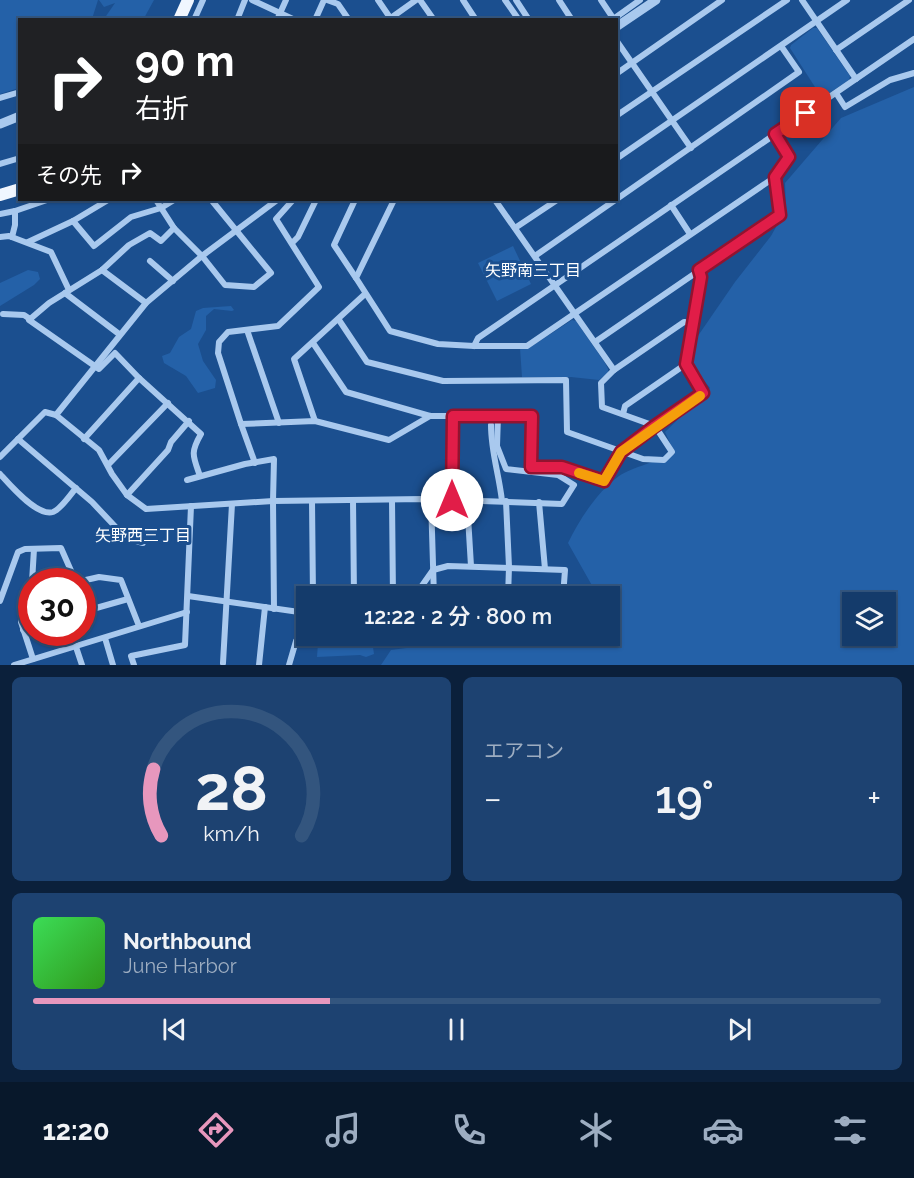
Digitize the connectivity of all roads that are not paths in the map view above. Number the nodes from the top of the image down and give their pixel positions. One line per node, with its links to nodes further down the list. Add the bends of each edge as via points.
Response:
1 (180, 0): 23 (main road)
2 (188, 0): 24 (main road)
3 (203, 0): 25 (street)
4 (245, 0): 26 (street)
5 (252, 0): 22 (street)
6 (286, 0): 22 (street)
7 (326, 0): 27 (street); 28 (street, via 338,4)
8 (378, 0): 29 (street)
9 (418, 0): 30 (street); 31 (street)
10 (463, 0): 32 (street)
11 (505, 0): 33 (street)
12 (516, 0): 34 (street)
13 (558, 0): 35 (street)
14 (601, 0): 36 (street)
15 (640, 0): 37 (street)
16 (656, 0): 38 (street)
17 (722, 0): 44 (street)
18 (787, 0): 48 (street)
19 (802, 0): 39 (street)
20 (847, 0): 39 (street)
21 (909, 0): 43 (street)
22 (279, 16)
23 (173, 18)
24 (180, 18)
25 (195, 18)
26 (238, 18)
27 (316, 18)
28 (348, 18)
29 (389, 18)
30 (391, 18)
31 (432, 18)
32 (475, 18)
33 (518, 18)
34 (528, 18)
35 (571, 18)
36 (612, 18)
37 (618, 19)
38 (618, 20)
39 (817, 22): 42 (street); 43 (street)
40 (914, 39): 47 (street)
41 (618, 43): 44 (street)
42 (781, 46): 54 (street); 57 (street, via 799,72)
43 (836, 50): 47 (street)
44 (632, 63): 45 (street); 48 (street)
45 (618, 73)
46 (914, 73): 50 (street, via 891,80 845,107)
47 (856, 79): 50 (street)
48 (652, 92): 52 (street); 54 (street)
49 (18, 93): 51 (street)
50 (836, 93): 56 (street)
51 (0, 98)
52 (618, 115)
53 (18, 117): 55 (street)
54 (672, 121): 57 (street); 58 (street)
55 (0, 124)
56 (775, 134): 61 (street, via 789,157); 81 (street)
57 (691, 148): 65 (street)
58 (618, 158)
59 (18, 159): 60 (street)
60 (0, 164)
61 (775, 177): 90 (street); 99 (street, via 780,215)
62 (18, 190): 63 (main road)
63 (0, 195)
64 (18, 198): 80 (main road)
65 (618, 199)
66 (44, 201): 84 (street)
67 (106, 201): 86 (street)
68 (157, 201): 83 (street)
69 (172, 201): 83 (street)
70 (214, 201): 89 (street)
71 (262, 201): 82 (street)
72 (275, 201): 82 (street)
73 (292, 201): 94 (street, via 276,219)
74 (315, 201): 94 (street)
75 (355, 201): 100 (street, via 334,245)
76 (394, 201): 100 (street)
77 (496, 201): 88 (street)
78 (556, 201): 88 (street)
79 (614, 201): 96 (street)
80 (0, 203)
81 (671, 205): 90 (street); 102 (street)
82 (266, 207): 89 (street)
83 (161, 208): 86 (street, via 131,217 94,246); 87 (street)
84 (15, 211): 85 (street); 92 (street)
85 (0, 214)
86 (74, 220): 93 (street)
87 (174, 228): 95 (street); 98 (street, via 161,241 150,233 129,245)
88 (515, 228): 96 (street)
89 (237, 231): 95 (street); 95 (street, via 272,273 254,287 225,285)
90 (690, 234): 107 (street)
91 (0, 237): 92 (street)
92 (12, 237): 93 (street)
93 (28, 242): 103 (street, via 51,252)
94 (292, 243): 111 (street, via 319,287 278,326)
95 (202, 256): 101 (street)
96 (535, 256): 102 (street)
97 (150, 261): 101 (street)
98 (102, 270): 103 (street); 105 (street)
99 (699, 270): 110 (street); 113 (street)
100 (356, 278): 104 (street)
101 (173, 281): 105 (street)
102 (554, 285): 107 (street); 115 (street, via 478,338)
103 (67, 292): 108 (street); 112 (street)
104 (365, 294): 109 (street); 115 (street, via 390,331 438,344)
105 (146, 303): 112 (street)
106 (3, 314): 108 (street)
107 (574, 314): 113 (street); 115 (street, via 527,345)
108 (30, 319): 117 (street)
109 (339, 320): 114 (street); 134 (street, via 367,362 443,381 566,380 567,432)
110 (692, 323): 116 (street); 118 (street, via 684,322)
111 (247, 330): 128 (street); 129 (street, via 228,332 219,342 218,353)
112 (119, 334): 117 (street)
113 (595, 342): 118 (street)
114 (313, 343): 123 (street, via 346,392); 127 (street, via 294,359)
115 (474, 346)
116 (686, 364): 121 (street, via 625,406); 131 (street, via 703,393)
117 (94, 366): 119 (street, via 99,369 116,353); 122 (street)
118 (614, 370): 121 (street, via 601,384 602,406)
119 (139, 378): 120 (street); 132 (street)
120 (168, 403): 126 (street); 137 (street)
121 (622, 414): 131 (street)
122 (56, 415): 132 (street); 133 (street, via 45,412)
123 (430, 416): 124 (street); 127 (street, via 388,440)
124 (453, 416): 125 (street); 146 (street)
125 (498, 416): 134 (street, via 532,416 531,467 562,467 604,481); 151 (street, via 497,446 506,469 558,475 574,485 562,504)
126 (189, 421): 139 (street, via 201,434 193,448); 142 (street)
127 (315, 422): 128 (street)
128 (279, 423): 129 (street)
129 (241, 424): 136 (street)
130 (491, 425): 150 (street, via 491,447)
131 (655, 426): 134 (street); 134 (street, via 672,452 664,460)
132 (84, 438): 137 (street, via 99,450)
133 (18, 439): 135 (street); 141 (street)
134 (621, 452)
135 (0, 457)
136 (255, 463): 139 (street); 148 (street, via 274,459)
137 (108, 465): 142 (street)
138 (0, 474): 141 (street, via 31,505 48,513 55,511)
139 (200, 476): 140 (street)
140 (187, 480)
141 (76, 488): 154 (street, via 126,538)
142 (127, 495): 153 (street, via 146,509)
143 (430, 499): 145 (street); 146 (street); 161 (street)
144 (353, 500): 145 (street); 149 (street); 164 (street)
145 (392, 500): 165 (street)
146 (452, 500): 147 (street)
147 (467, 500): 150 (street); 156 (street)
148 (273, 501): 149 (street); 152 (street); 176 (street)
149 (312, 501): 163 (street)
150 (504, 501): 151 (street); 157 (street)
151 (539, 502): 160 (street)
152 (232, 504): 153 (street); 173 (street)
153 (191, 506): 170 (street)
154 (143, 543)
155 (34, 549): 158 (street); 159 (street, via 61,548); 172 (street, via 18,552)
156 (471, 566): 157 (street); 161 (street)
157 (509, 567): 160 (street); 168 (street)
158 (33, 568)
159 (70, 568)
160 (545, 569): 169 (street, via 565,570)
161 (433, 570): 166 (street); 167 (street)
162 (96, 578): 171 (street, via 121,580)
163 (313, 586)
164 (354, 586)
165 (393, 586)
166 (422, 586)
167 (434, 586)
168 (508, 586)
169 (564, 586)
170 (188, 596): 173 (street); 177 (street)
171 (128, 599): 175 (street); 179 (street)
172 (0, 601)
173 (227, 602): 174 (street); 186 (street)
174 (265, 607): 176 (street); 192 (street)
175 (96, 608)
176 (274, 609): 178 (street)
177 (187, 612): 179 (street); 191 (street, via 185,645 131,656)
178 (296, 612)
179 (140, 626): 180 (street)
180 (105, 638): 183 (street); 190 (street)
181 (296, 642): 193 (street)
182 (28, 646): 185 (street)
183 (76, 647): 184 (street); 189 (street)
184 (46, 656): 185 (street); 188 (street)
185 (33, 659): 187 (street)
186 (223, 663)
187 (16, 665)
188 (49, 665)
189 (82, 665)
190 (113, 665)
191 (134, 665)
192 (259, 665)
193 (289, 665)

